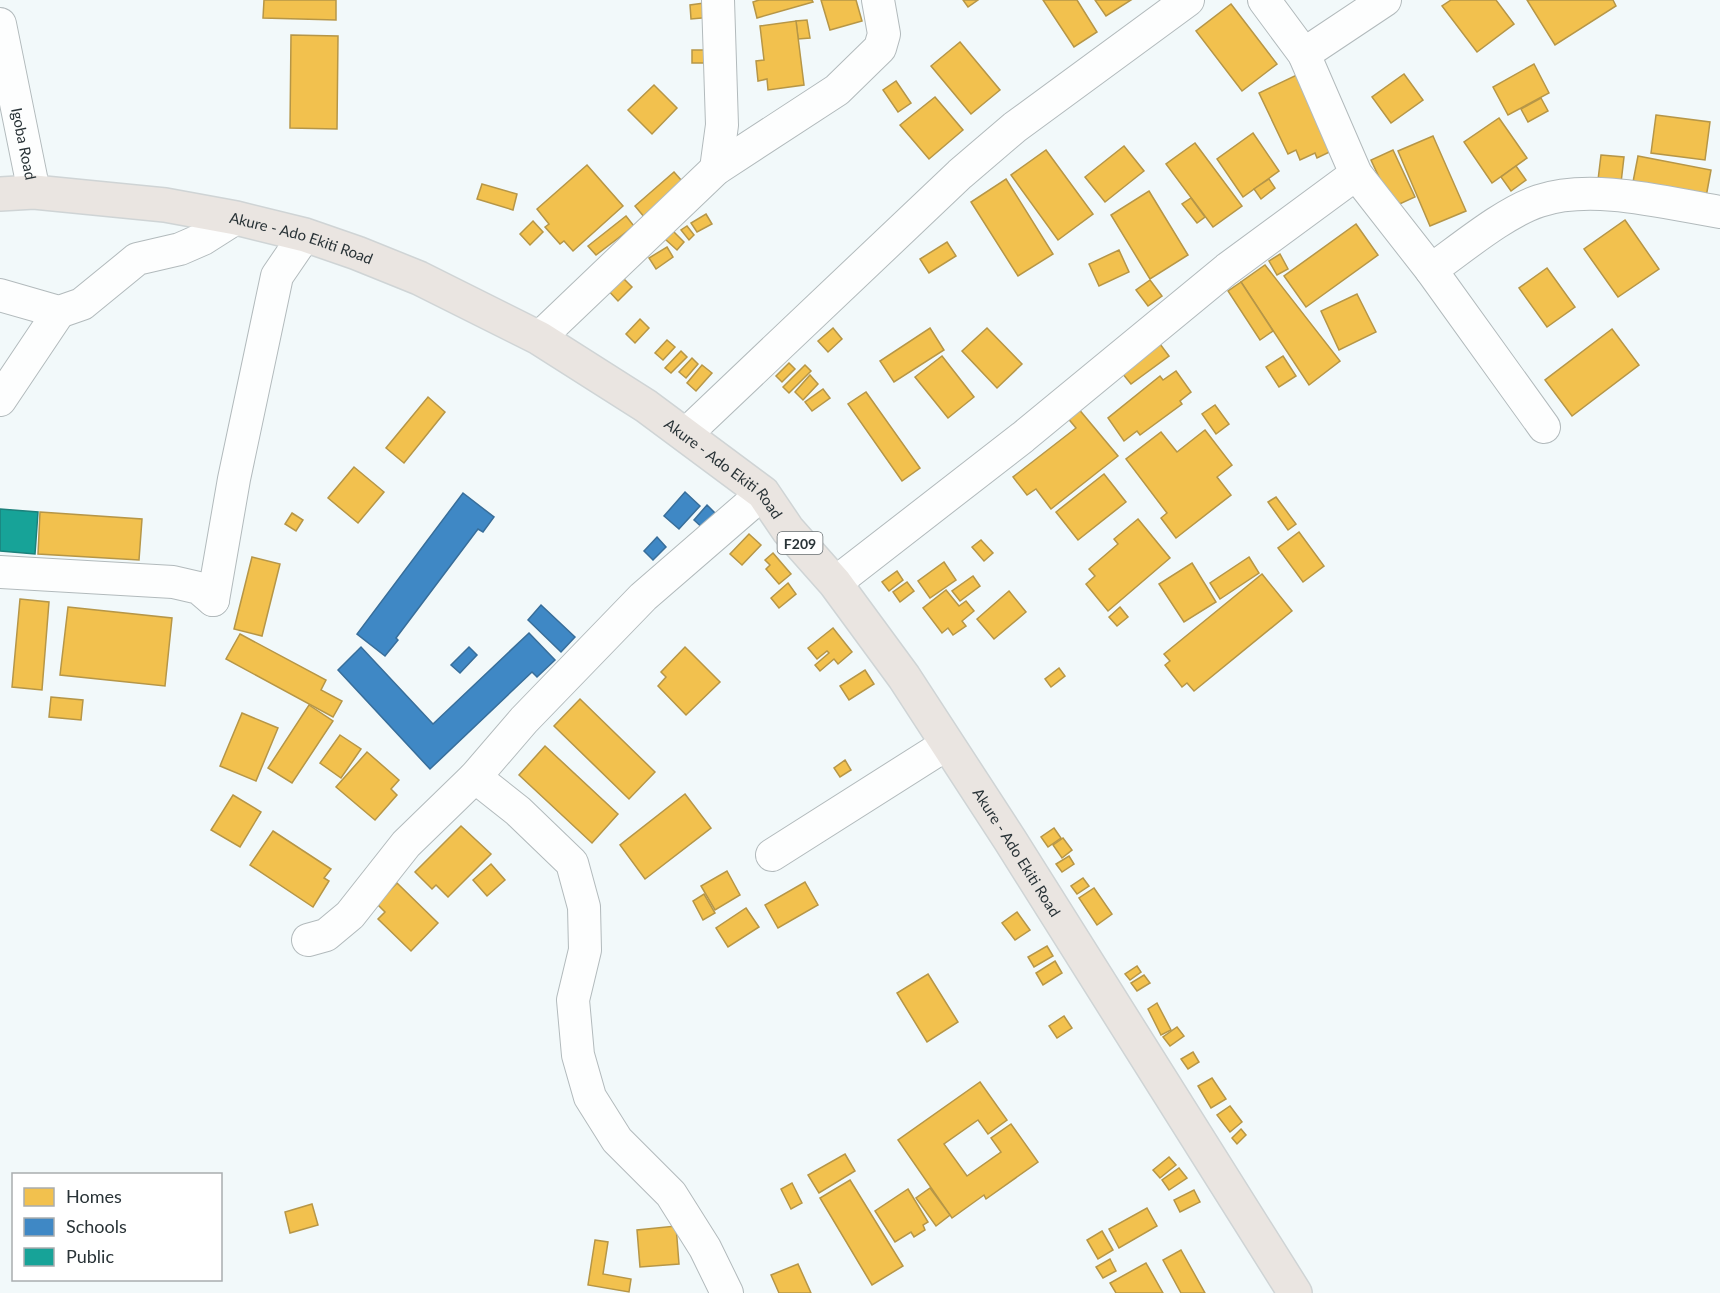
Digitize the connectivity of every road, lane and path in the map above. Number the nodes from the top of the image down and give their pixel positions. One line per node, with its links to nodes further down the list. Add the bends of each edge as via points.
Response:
1 (718, 0): 8 (street, via 722,125)
2 (878, 0): 8 (street, via 884,34 880,48 837,90)
3 (1188, 0): 21 (street, via 1015,127 968,167)
4 (1264, 0): 7 (street)
5 (1384, 0): 7 (street)
6 (0, 24): 10 (street, Igoba Road)
7 (1304, 54): 9 (street)
8 (716, 169): 18 (street)
9 (1356, 174): 15 (street); 24 (street, via 1218,276 1023,437)
10 (34, 192): 11 (main road, Akure - Ado Ekiti Road / F209); 13 (main road, Akure - Ado Ekiti Road / F209, via 165,205)
11 (0, 194)
12 (1720, 212): 15 (street, via 1601,195 1564,195 1537,201 1503,220)
13 (236, 218): 14 (main road, Akure - Ado Ekiti Road / F209); 17 (street, via 180,249 137,259 82,304)
14 (305, 235): 18 (main road, Akure - Ado Ekiti Road / F209, via 419,278); 23 (street, via 277,276 213,600 199,588 173,582)
15 (1431, 270): 20 (street)
16 (0, 295): 17 (street)
17 (59, 312): 19 (street)
18 (539, 338): 21 (main road, Akure - Ado Ekiti Road / F209)
19 (0, 400)
20 (1544, 427)
21 (685, 435): 22 (main road, Akure - Ado Ekiti Road / F209)
22 (763, 493): 24 (main road, Akure - Ado Ekiti Road / F209, via 788,530); 26 (street, via 642,597)
23 (0, 572)
24 (835, 583): 25 (main road, Akure - Ado Ekiti Road / F209)
25 (947, 744): 27 (street); 30 (main road, Akure - Ado Ekiti Road / F209)
26 (475, 777): 28 (street, via 406,844 350,915 326,935); 29 (street, via 518,811 572,863 584,907 585,950 573,1000 578,1055 590,1097 617,1140 671,1194 705,1248)
27 (772, 855)
28 (308, 940)
29 (727, 1293)
30 (1295, 1293)

